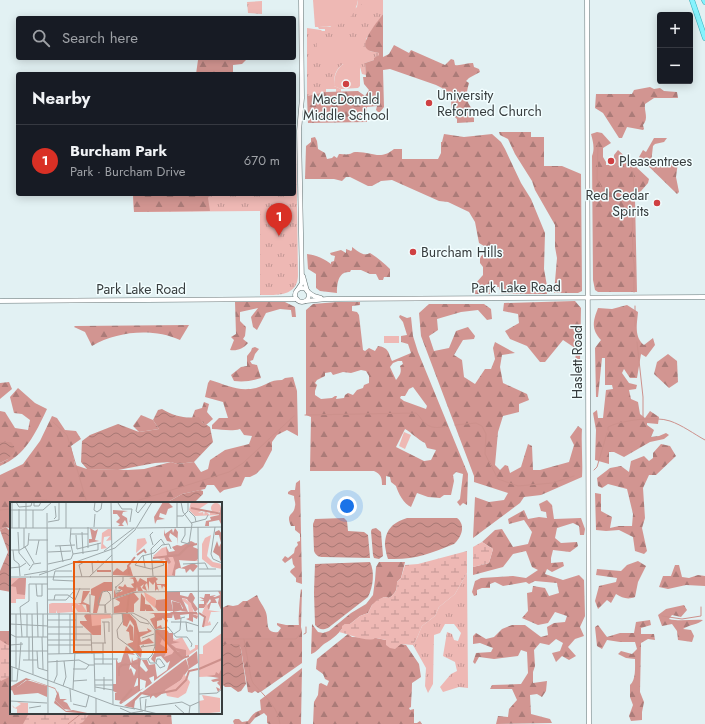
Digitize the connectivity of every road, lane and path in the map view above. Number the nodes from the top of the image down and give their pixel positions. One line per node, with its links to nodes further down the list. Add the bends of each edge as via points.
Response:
1 (301, 0): 5 (street)
2 (587, 0): 9 (street, Haslett Road)
3 (692, 0): 4 (main road)
4 (705, 38)
5 (301, 270): 6 (street, via 301,285); 7 (street)
6 (297, 290): 7 (street, via 302,288); 10 (street, Park Lake Road); 11 (street)
7 (308, 292): 12 (street, Park Lake Road); 13 (street)
8 (705, 297): 9 (street, Park Lake Road)
9 (588, 298): 12 (street, Park Lake Road); 15 (street, Haslett Road)
10 (281, 299): 11 (street, Park Lake Road); 14 (street, Park Lake Road)
11 (297, 299): 13 (street, via 301,302)
12 (327, 299): 13 (street, Park Lake Road)
13 (306, 300)
14 (0, 301)
15 (589, 724)

